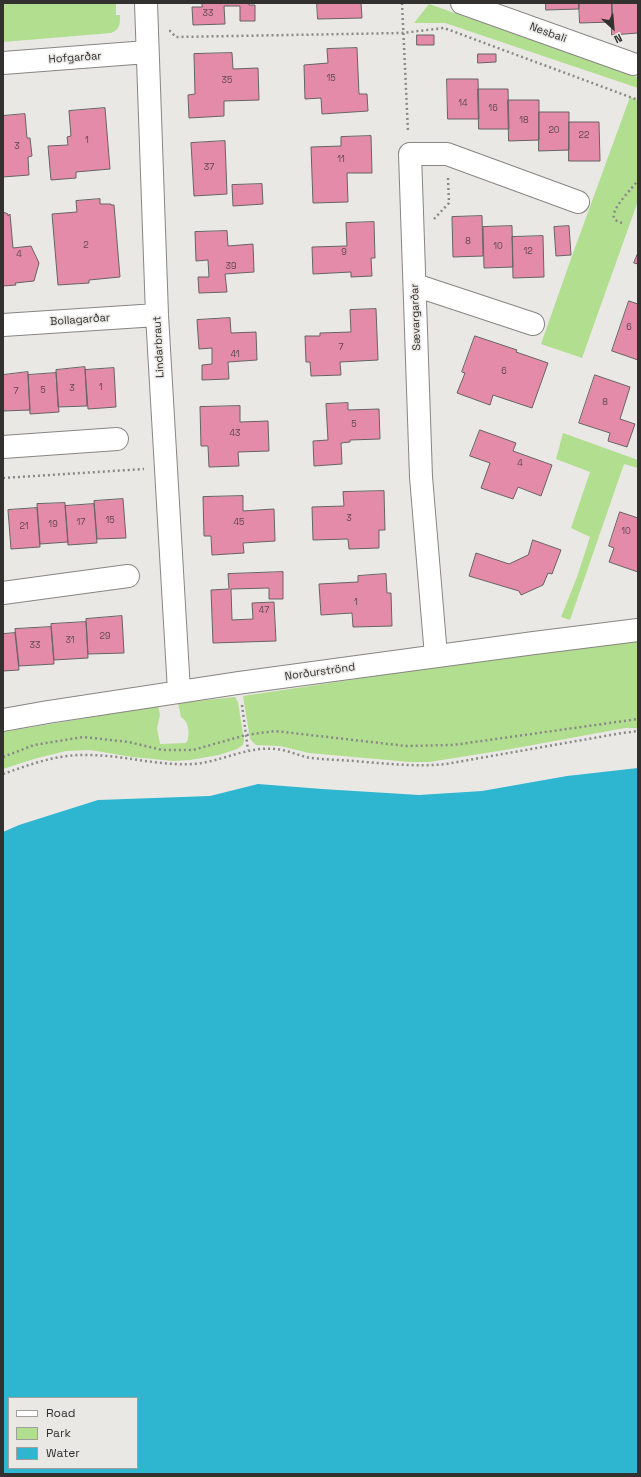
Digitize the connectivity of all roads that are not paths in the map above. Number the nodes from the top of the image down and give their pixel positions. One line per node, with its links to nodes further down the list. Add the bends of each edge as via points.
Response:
1 (146, 3): 3 (street, Lindarbraut)
2 (462, 3): 5 (street, Nesbali)
3 (147, 52): 4 (street, Hofgarðar); 8 (street, Lindarbraut)
4 (3, 63)
5 (633, 64)
6 (578, 202): 7 (street, Sævargarðar, via 447,154 410,154)
7 (415, 286): 9 (street); 16 (street, Sævargarðar, via 421,477)
8 (157, 315): 10 (street, Bollagarðar); 17 (street, Lindarbraut)
9 (533, 324)
10 (3, 325)
11 (117, 439): 12 (street)
12 (3, 447)
13 (128, 576): 14 (street)
14 (3, 593)
15 (638, 630): 16 (street, Norðurströnd)
16 (436, 656): 17 (street, Norðurströnd)
17 (179, 691): 18 (street, Norðurströnd)
18 (3, 720)

